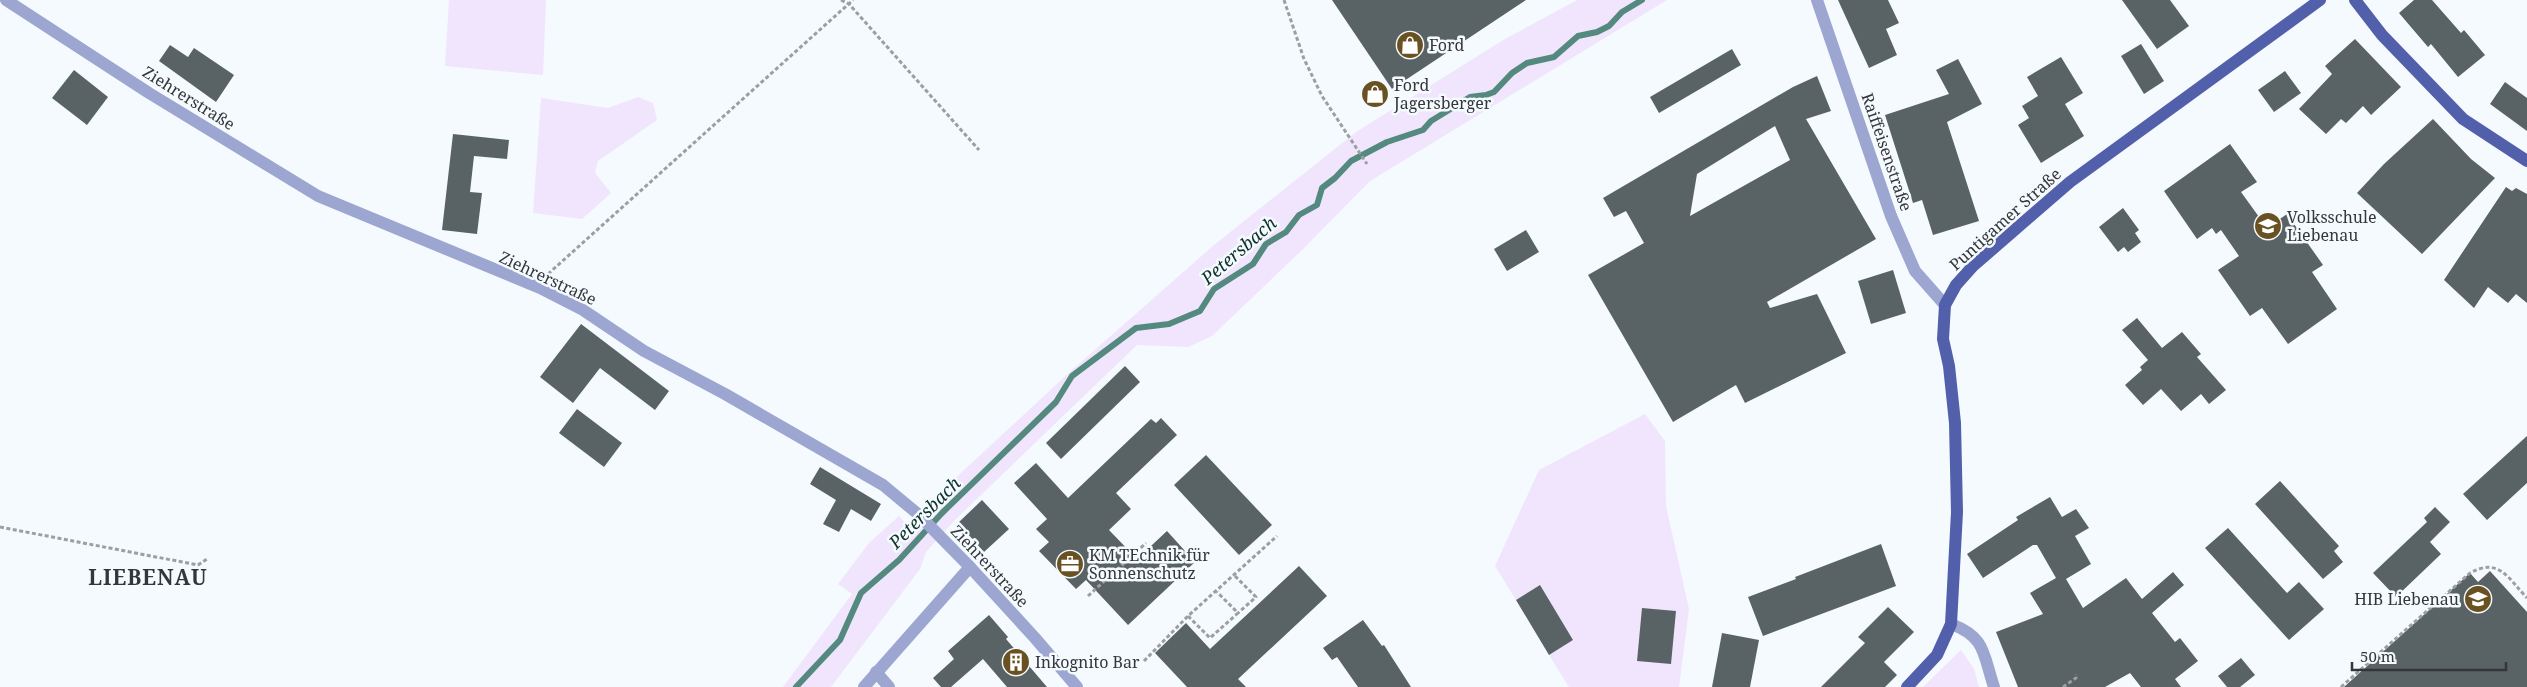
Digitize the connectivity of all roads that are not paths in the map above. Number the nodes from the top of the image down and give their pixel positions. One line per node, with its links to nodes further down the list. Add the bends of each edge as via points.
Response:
1 (6, 0): 7 (street, Ziehrerstraße, via 149,93 318,196 540,288 583,310 644,351 883,485 918,514)
2 (1817, 0): 6 (street, Raiffeisenstraße, via 1895,225 1915,271)
3 (2320, 0): 6 (main road, Puntigamer Straße, via 2070,182 1973,266 1956,285)
4 (2355, 0): 5 (main road, via 2382,36 2463,119)
5 (2527, 162)
6 (1945, 305): 8 (main road, Puntigamer Straße, via 1943,339 1955,424 1957,512)
7 (970, 567): 9 (street); 12 (street, Ziehrerstraße)
8 (1951, 624): 13 (main road, Puntigamer Straße, via 1937,655); 14 (street, via 1978,639)
9 (876, 672): 10 (street); 11 (street)
10 (864, 687)
11 (889, 687)
12 (1077, 687)
13 (1907, 687)
14 (1994, 687)

